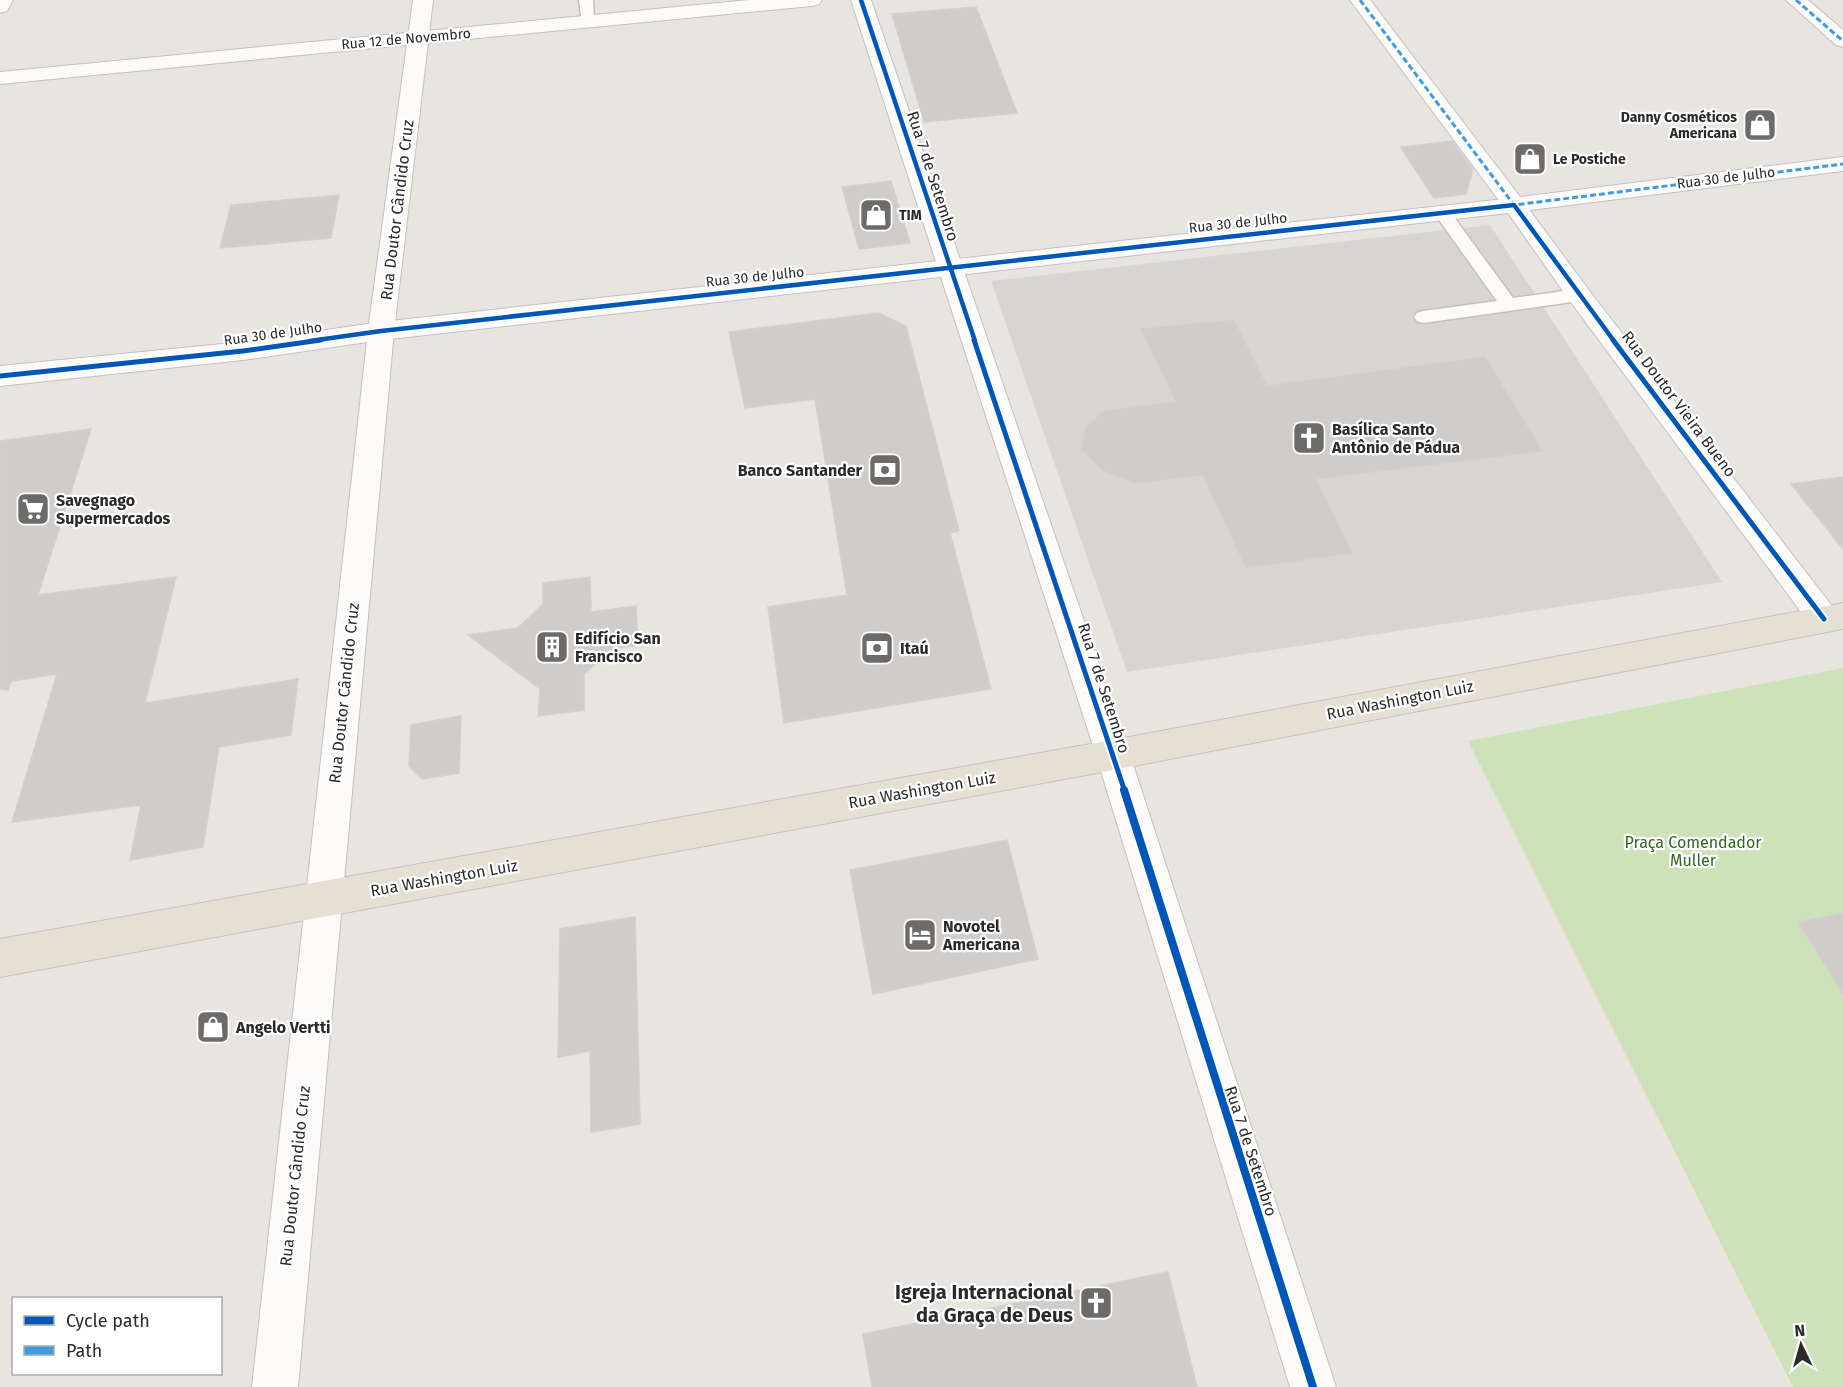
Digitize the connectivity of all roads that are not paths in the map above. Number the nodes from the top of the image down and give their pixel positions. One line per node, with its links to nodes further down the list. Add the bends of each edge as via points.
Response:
1 (3, 0): 8 (street)
2 (423, 0): 10 (street, Rua Doutor Cândido Cruz)
3 (586, 0): 9 (lane)
4 (812, 0): 9 (street, Rua 12 de Novembro)
5 (861, 0): 16 (street, Rua 7 de Setembro)
6 (1360, 0): 14 (street, Rua Doutor Vieira Bueno)
7 (1796, 0): 11 (street)
8 (0, 7)
9 (587, 21): 10 (street, Rua 12 de Novembro)
10 (419, 37): 12 (street, Rua 12 de Novembro); 20 (street, Rua Doutor Cândido Cruz)
11 (1843, 41)
12 (0, 78)
13 (1843, 164): 14 (street, Rua 30 de Julho)
14 (1514, 205): 15 (street, Rua 30 de Julho); 17 (street, Rua Doutor Vieira Bueno)
15 (1442, 213): 16 (street, Rua 30 de Julho); 18 (lane)
16 (949, 268): 20 (street, Rua 30 de Julho); 23 (street, Rua 7 de Setembro)
17 (1579, 295): 18 (lane); 22 (street, Rua Doutor Vieira Bueno)
18 (1509, 305): 19 (lane)
19 (1423, 316)
20 (381, 330): 21 (street, Rua 30 de Julho, via 243,351); 24 (street, Rua Doutor Cândido Cruz)
21 (0, 376)
22 (1834, 618): 23 (main road, Rua Washington Luiz)
23 (1113, 755): 24 (main road, Rua Washington Luiz); 27 (street, Rua 7 de Setembro)
24 (322, 901): 25 (main road, Rua Washington Luiz); 26 (street, Rua Doutor Cândido Cruz)
25 (0, 958)
26 (275, 1387)
27 (1313, 1387)

